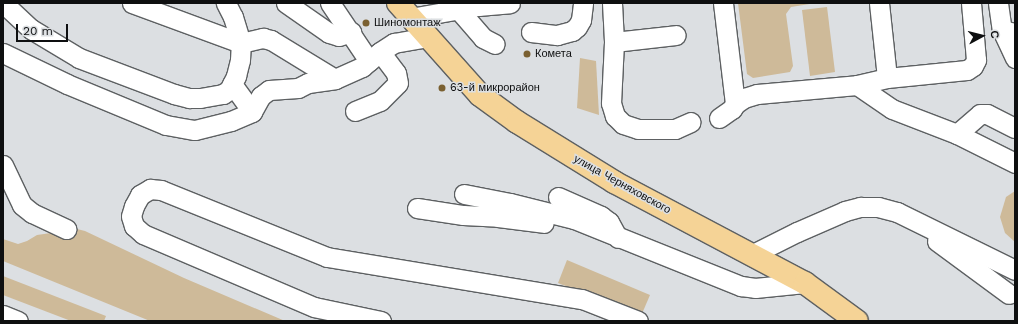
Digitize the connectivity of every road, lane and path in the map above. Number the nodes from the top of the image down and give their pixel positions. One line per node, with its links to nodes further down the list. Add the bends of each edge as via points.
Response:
1 (3, 3): 28 (street, via 31,29 79,58 174,94 190,98 208,98 223,94)
2 (132, 3): 21 (street)
3 (226, 3): 21 (street)
4 (286, 3): 15 (street, via 330,33 339,36)
5 (330, 3): 15 (street)
6 (510, 3): 13 (street)
7 (583, 3): 16 (street, via 581,20 572,31 557,35)
8 (612, 3): 20 (street)
9 (723, 3): 30 (street)
10 (879, 3): 26 (street)
11 (971, 3): 26 (street, via 976,60 973,66 967,70)
12 (998, 3): 17 (street)
13 (458, 9): 14 (street); 22 (street, via 484,38)
14 (404, 11): 19 (main road, улица Черняховского)
15 (351, 32): 24 (street)
16 (531, 32)
17 (1008, 32): 25 (street)
18 (676, 35): 20 (street)
19 (428, 37): 24 (street, via 399,42); 46 (main road, улица Черняховского, via 480,94 517,122 614,182 696,227)
20 (614, 42): 34 (street, via 611,103 615,116 623,124 638,129 675,130)
21 (241, 43): 27 (street, via 264,38 271,40); 28 (street, via 240,60)
22 (495, 44)
23 (3, 53): 32 (street, via 67,84 166,125 199,129 231,121)
24 (374, 56): 27 (street, via 358,69); 31 (street, via 396,74 398,83 380,101)
25 (1015, 58)
26 (887, 78): 29 (street)
27 (335, 79): 32 (street, via 308,83 298,88 269,90 261,96)
28 (232, 84): 32 (street)
29 (857, 85): 30 (street, via 758,94); 36 (street, via 892,109)
30 (735, 104): 33 (street)
31 (355, 111)
32 (252, 112)
33 (719, 118)
34 (691, 122)
35 (1015, 128): 36 (street, via 987,114 980,114)
36 (957, 134): 37 (street)
37 (1015, 164)
38 (3, 165): 44 (street, via 22,205 32,213)
39 (464, 194): 43 (street)
40 (558, 197): 45 (street, via 601,216 609,222)
41 (417, 208): 43 (street, via 550,224 557,222)
42 (897, 212): 46 (street, via 878,206 845,211); 47 (street); 49 (street)
43 (562, 216): 45 (street)
44 (66, 230)
45 (618, 238): 48 (street, via 741,286 755,288)
46 (753, 254): 48 (main road, улица Черняховского)
47 (1015, 270)
48 (805, 283): 54 (main road, улица Черняховского)
49 (1009, 294)
50 (3, 315): 51 (street)
51 (18, 321)
52 (381, 321): 53 (street, via 314,307 143,234 134,226 131,216 134,206 140,195 150,189 161,190 327,257 582,299)
53 (638, 321)
54 (857, 321)

